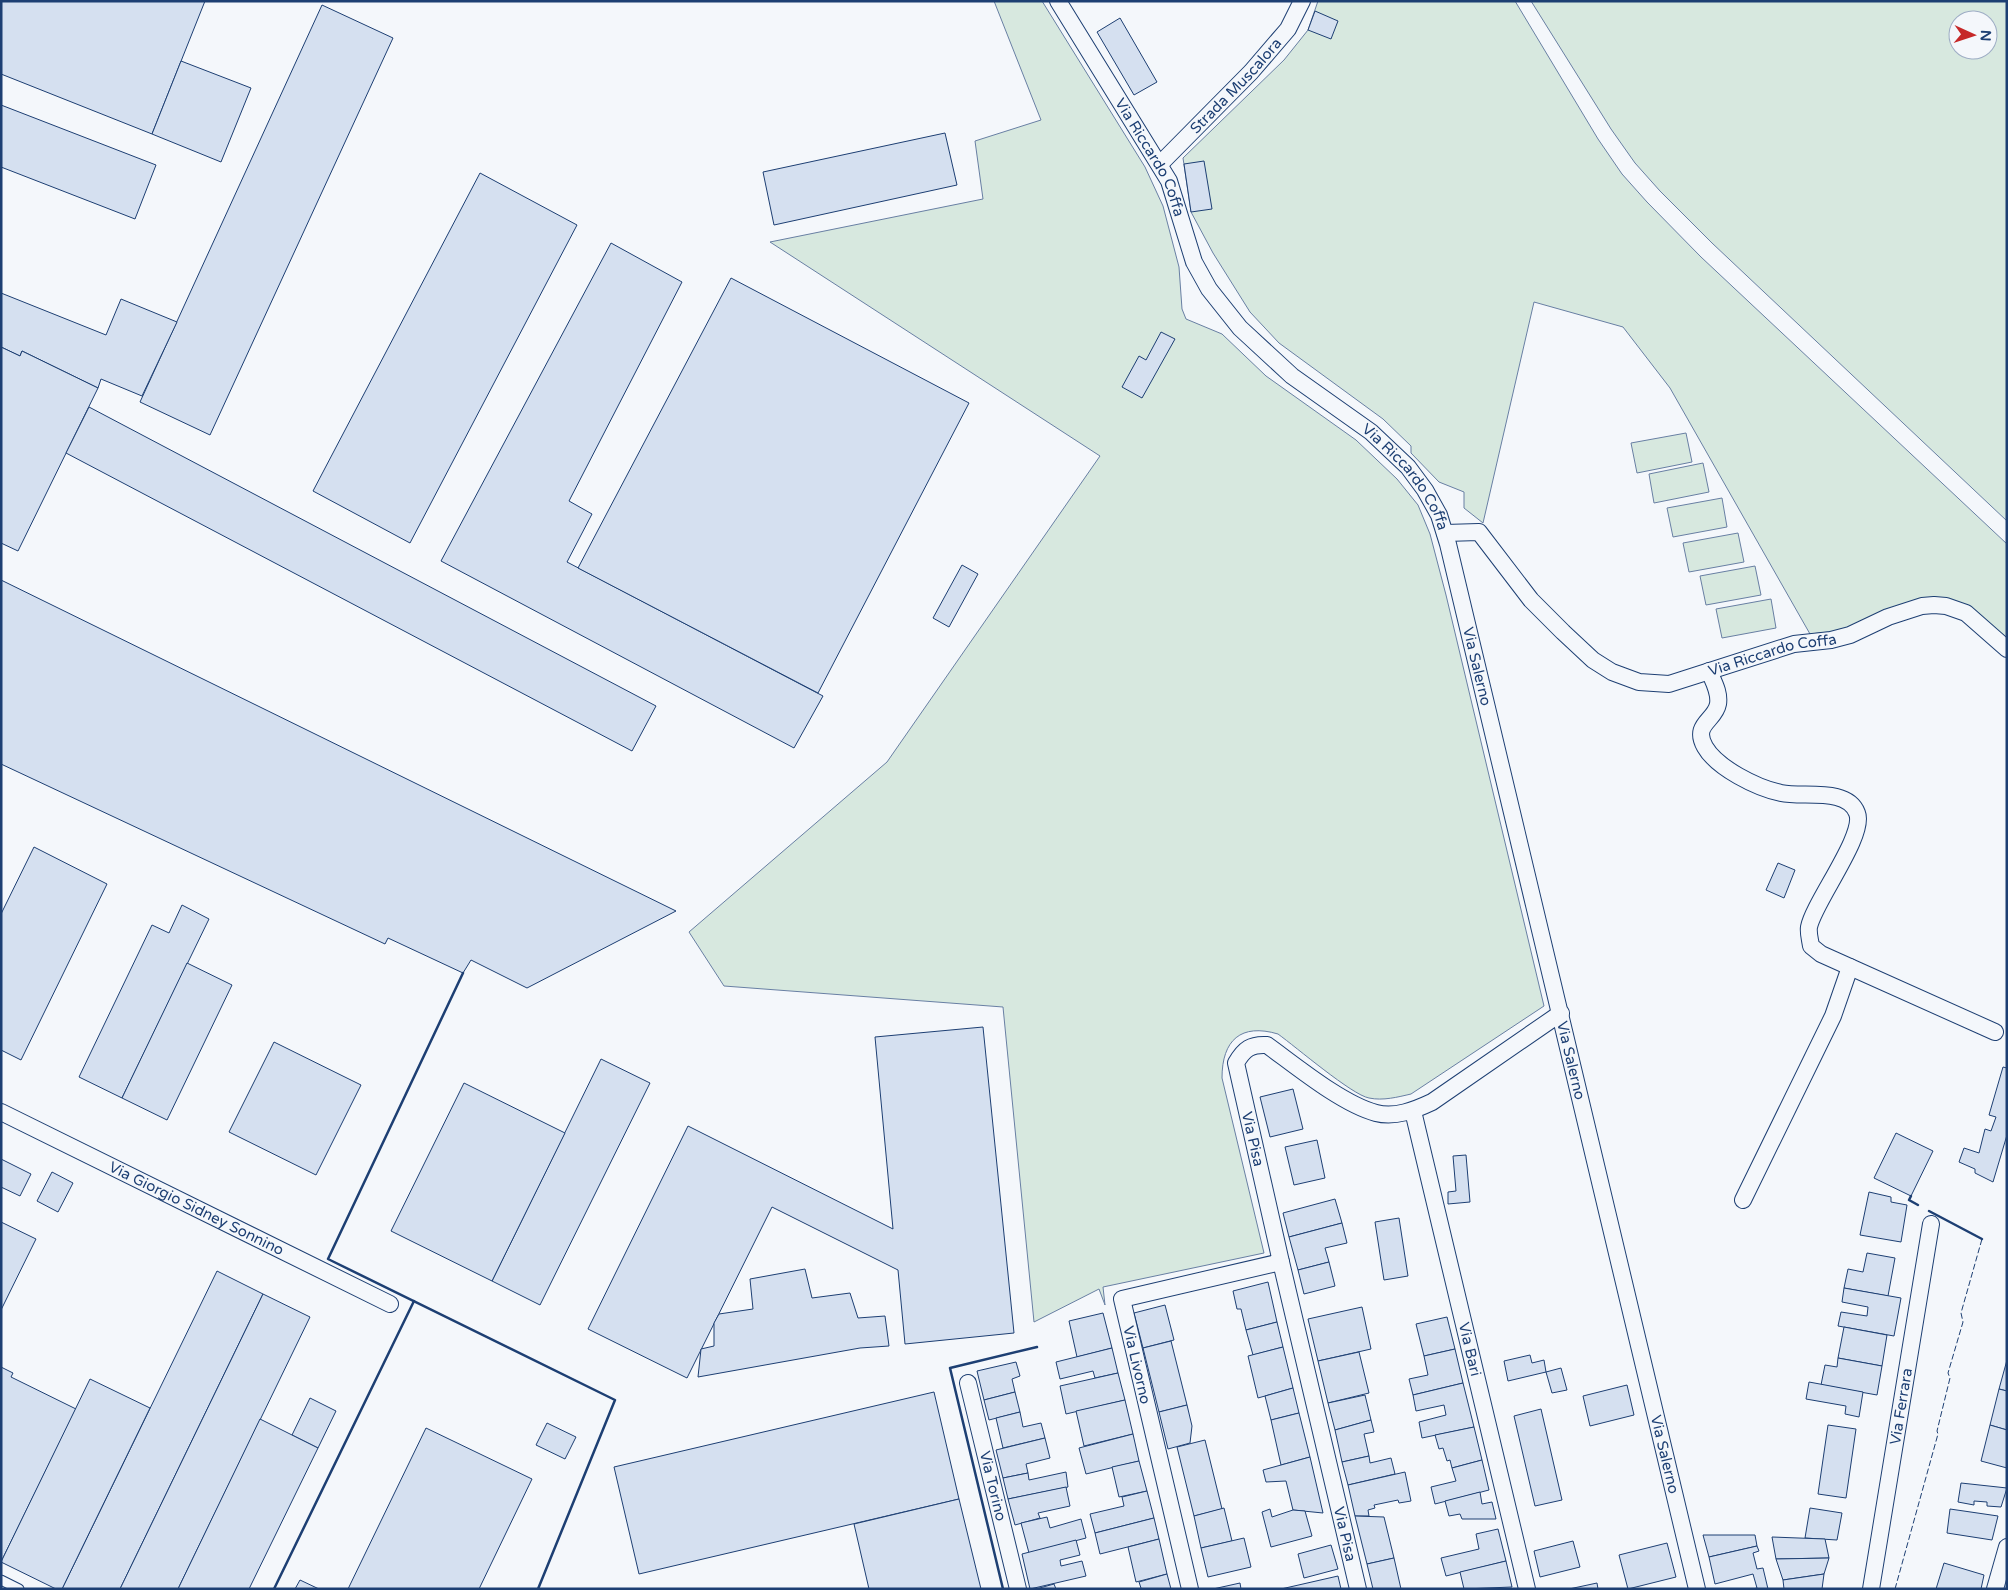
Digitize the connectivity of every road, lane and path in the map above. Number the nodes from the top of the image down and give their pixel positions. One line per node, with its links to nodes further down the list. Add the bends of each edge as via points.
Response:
1 (1058, 1): 3 (street, Via Riccardo Coffa)
2 (1302, 1): 3 (street, Strada Muscalora, via 1288,29 1252,72)
3 (1160, 164): 4 (street, Via Riccardo Coffa, via 1169,181 1194,262 1209,289 1240,328 1292,376 1371,432 1408,467 1425,490)
4 (1445, 533): 6 (street, Via Riccardo Coffa, via 1479,532 1536,605 1592,660 1612,672 1640,682 1668,684); 8 (street, Via Salerno)
5 (2007, 649): 6 (street, Via Riccardo Coffa, via 1966,613 1934,605 1888,617 1850,635 1794,644)
6 (1709, 671): 7 (street, via 1718,693 1718,704 1714,715 1704,722 1701,730 1704,745 1711,756 1759,786 1782,794 1838,797 1850,802 1858,814 1857,826 1842,864 1820,902 1809,935 1811,946 1820,954)
7 (1850, 967): 9 (street); 12 (street, via 1833,1016)
8 (1560, 1013): 10 (street, Via Pisa, via 1432,1102); 24 (street, Via Salerno)
9 (1995, 1032)
10 (1413, 1111): 14 (street, Via Pisa, via 1376,1113 1333,1092 1267,1045 1256,1044 1244,1050 1236,1063); 23 (street, Via Bari)
11 (1, 1112): 15 (street, Via Giorgio Sidney Sonnino)
12 (1743, 1200)
13 (1932, 1224): 25 (street, Via Ferrara)
14 (1281, 1262): 21 (street, Via Livorno, via 1122,1299); 22 (street, Via Pisa)
15 (390, 1304)
16 (968, 1383): 20 (street, Via Torino)
17 (2007, 1547): 26 (street)
18 (1, 1580): 19 (lane)
19 (19, 1589)
20 (1018, 1589)
21 (1190, 1589)
22 (1358, 1589)
23 (1527, 1589)
24 (1697, 1589)
25 (1872, 1589)
26 (1995, 1589)

